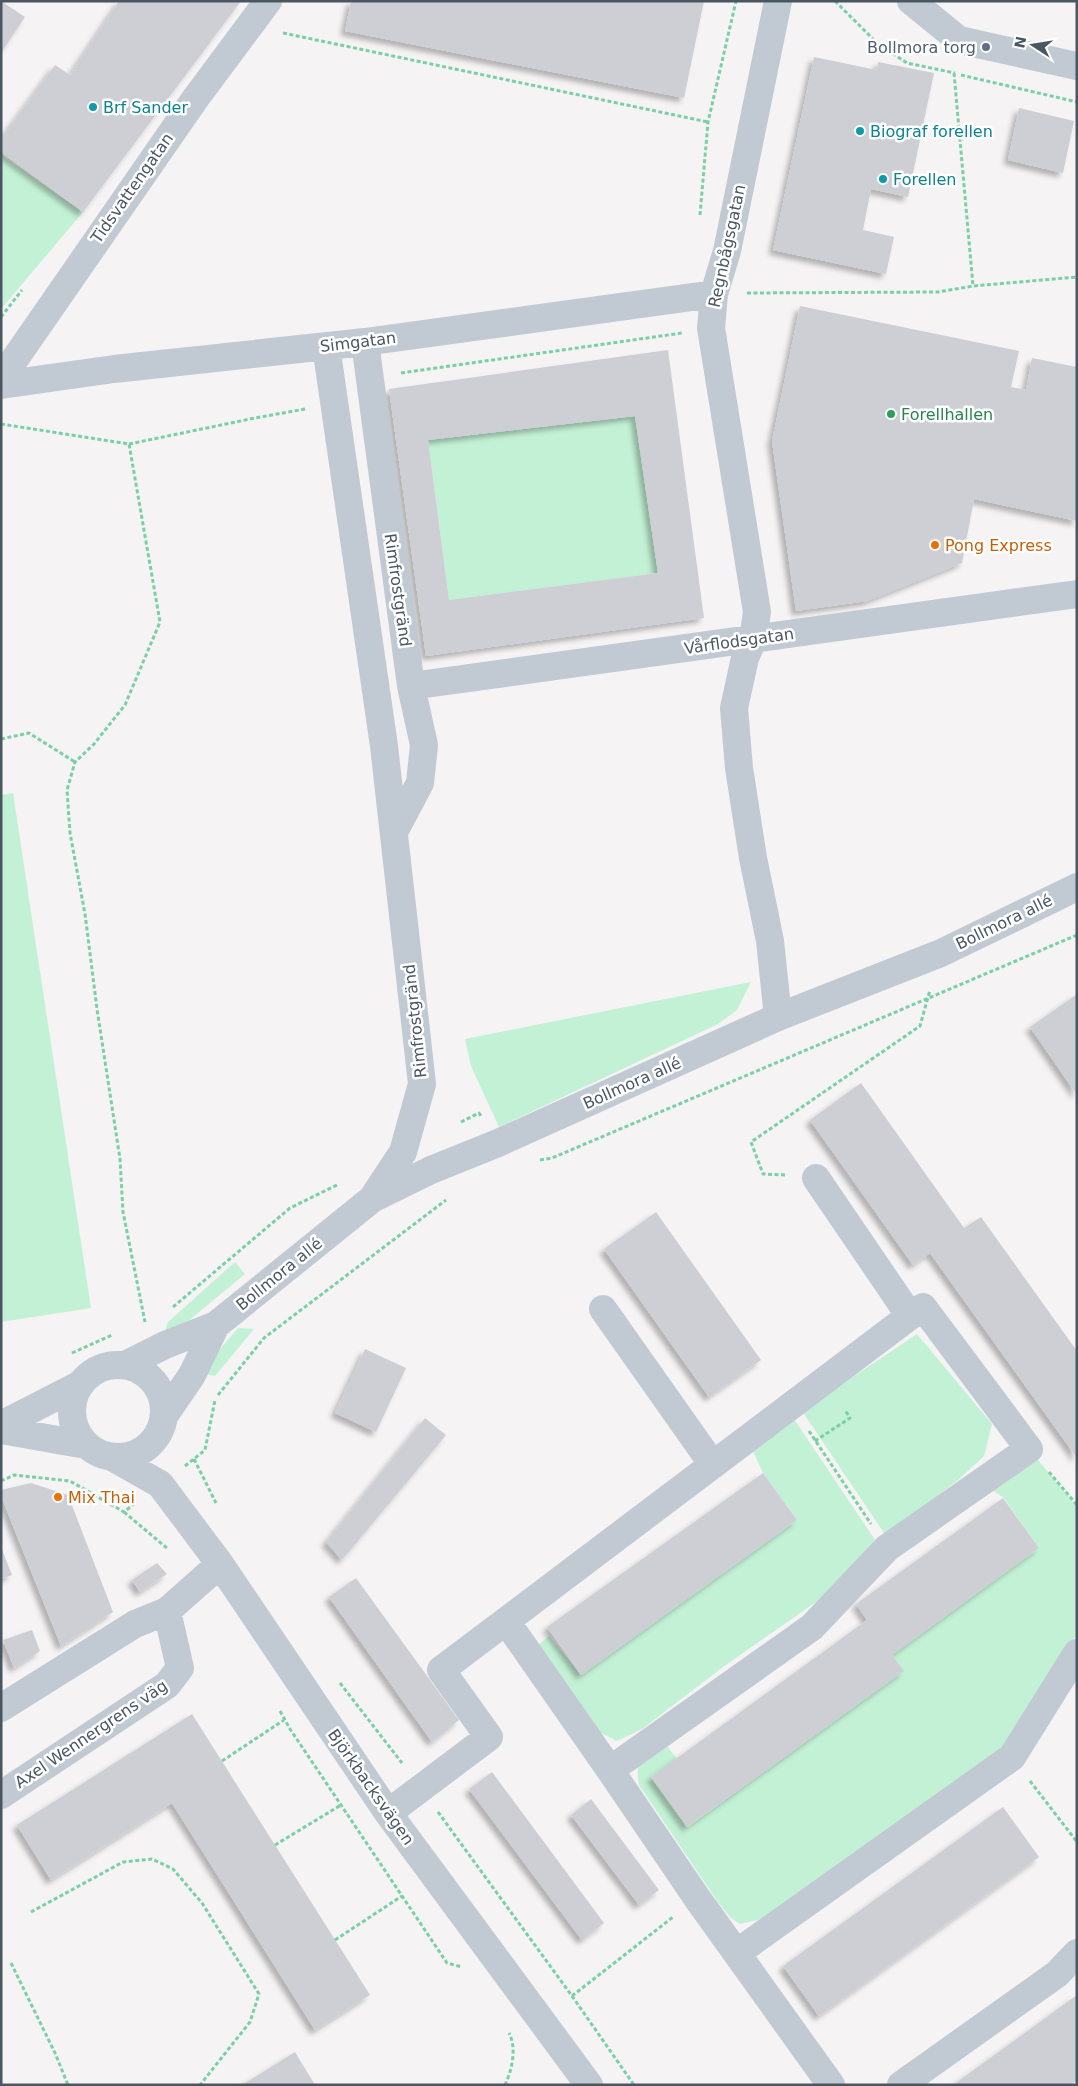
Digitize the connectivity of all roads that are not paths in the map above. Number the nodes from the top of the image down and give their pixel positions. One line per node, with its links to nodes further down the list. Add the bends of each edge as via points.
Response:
1 (268, 1): 8 (street, Tidsvattengatan, via 195,99)
2 (778, 1): 5 (street, Regnbågsgatan, via 727,251)
3 (911, 1): 4 (street, via 959,40)
4 (1077, 66)
5 (714, 294): 6 (street, Simgatan); 11 (street, Regnbågsgatan, via 712,328 757,612)
6 (365, 342): 7 (street, Simgatan); 12 (street, Rimfrostgränd)
7 (326, 346): 9 (street, Simgatan); 13 (street, Rimfrostgränd)
8 (1, 379)
9 (1, 385)
10 (1071, 594): 11 (street, Vårflodsgatan)
11 (753, 639): 12 (street, Vårflodsgatan); 15 (street, Regnbågsgatan, via 745,658 734,708 739,768 770,941)
12 (411, 686): 13 (street, Rimfrostgränd, via 424,745 420,783)
13 (394, 832): 17 (street, Rimfrostgränd, via 422,1084 403,1152)
14 (1077, 887): 15 (street, Bollmora allé, via 941,953)
15 (778, 1017): 17 (street, Bollmora allé)
16 (816, 1178): 19 (street)
17 (372, 1199): 20 (street, Bollmora allé)
18 (603, 1309): 29 (street)
19 (910, 1316): 29 (street); 36 (street, via 923,1307 1028,1449 887,1548 812,1627)
20 (216, 1325): 21 (street, Bollmora allé); 23 (street, Bollmora allé, via 192,1375)
21 (125, 1365): 22 (street, Bollmora allé, via 100,1369); 23 (street, via 152,1380 164,1401)
22 (81, 1384): 24 (street, Bollmora allé); 27 (street, via 72,1409 73,1422)
23 (164, 1416): 26 (street, Bollmora allé)
24 (1, 1425)
25 (1, 1430): 27 (street)
26 (152, 1443): 28 (street, via 126,1457); 30 (street, Björkbacksvägen)
27 (86, 1445): 28 (street)
28 (112, 1457): 30 (street, Björkbacksvägen)
29 (713, 1465): 33 (street)
30 (160, 1484): 31 (street, Björkbacksvägen)
31 (220, 1564): 32 (street); 38 (street, Björkbacksvägen)
32 (167, 1611): 35 (street, via 135,1624); 37 (street, Axel Wennergrens väg, via 180,1668 167,1685)
33 (506, 1621): 36 (street); 38 (street, via 441,1670 489,1737)
34 (1077, 1653): 39 (street, via 1012,1757)
35 (1, 1708)
36 (610, 1770): 39 (street)
37 (1, 1796)
38 (388, 1813): 41 (street, Björkbacksvägen)
39 (738, 1952): 42 (street)
40 (1077, 1953): 43 (street, via 1057,1974)
41 (580, 2081)
42 (831, 2085)
43 (901, 2085)

